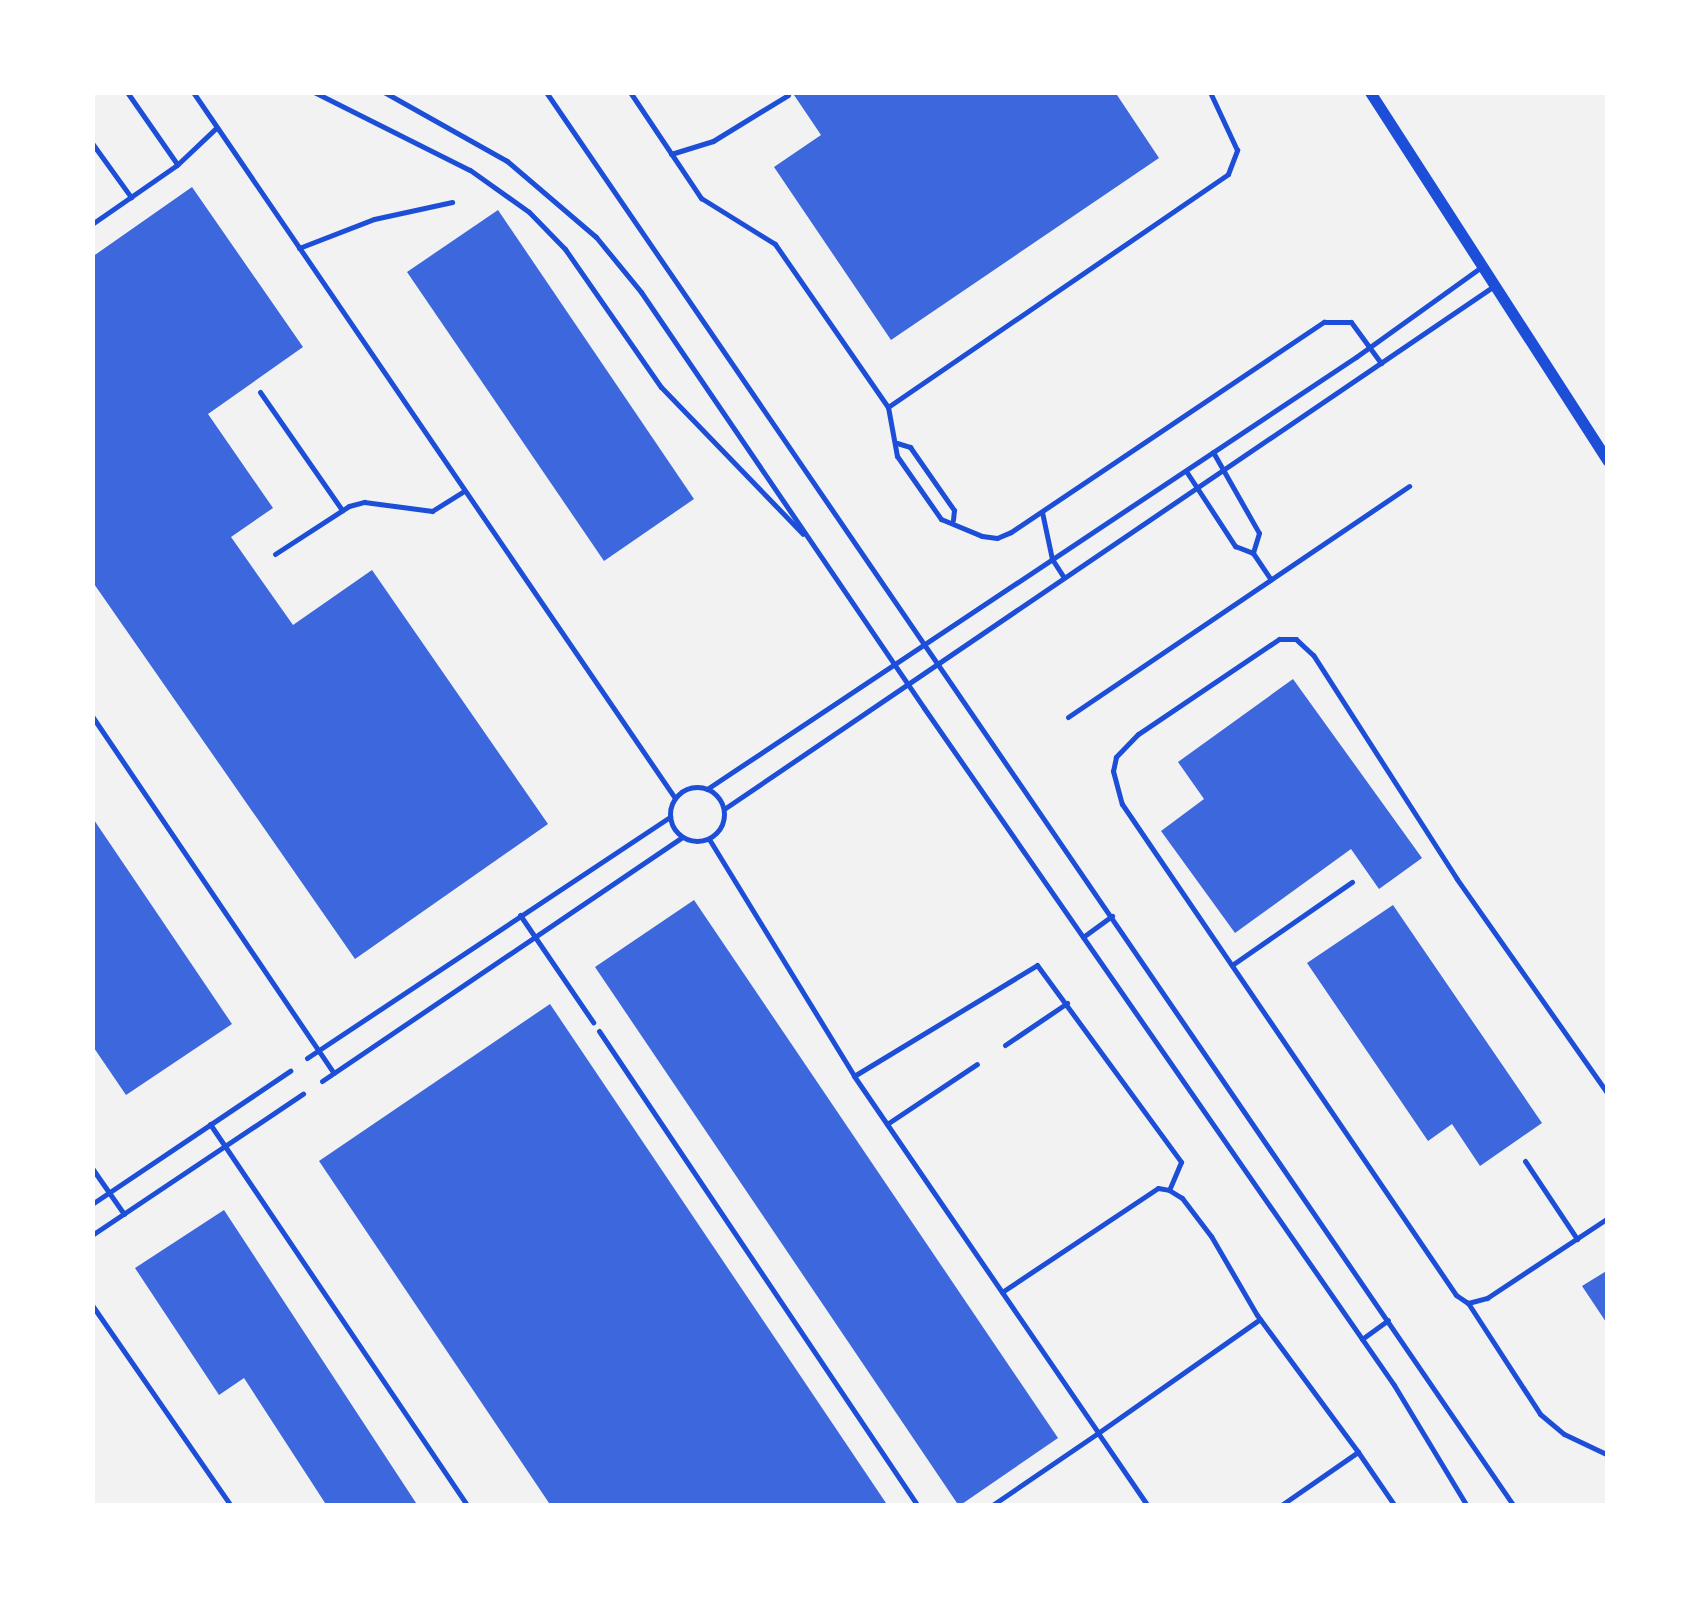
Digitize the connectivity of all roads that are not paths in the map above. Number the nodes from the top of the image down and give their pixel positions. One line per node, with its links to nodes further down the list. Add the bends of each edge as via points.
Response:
1 (128, 92): 13 (lane)
2 (193, 92): 10 (lane)
3 (314, 92): 35 (lane, via 470,170 529,212 564,250 661,387)
4 (384, 92): 35 (lane, via 507,161 596,238 641,292)
5 (546, 92): 51 (lane)
6 (630, 92): 12 (lane)
7 (1210, 92): 23 (lane, via 1237,150 1228,174)
8 (1370, 92): 18 (street)
9 (788, 95): 12 (lane, via 712,141)
10 (217, 128): 13 (lane); 17 (lane)
11 (92, 143): 14 (lane)
12 (671, 154): 23 (lane, via 710,207 776,244)
13 (177, 165): 14 (lane)
14 (131, 198): 16 (lane)
15 (452, 202): 17 (lane, via 374,219)
16 (92, 224)
17 (298, 248): 31 (lane)
18 (1482, 267): 19 (street); 20 (lane)
19 (1494, 286): 21 (lane); 26 (street)
20 (1371, 346): 21 (lane); 25 (lane); 33 (lane, via 1351,322 1324,322)
21 (1381, 362): 27 (lane)
22 (260, 392): 32 (lane)
23 (888, 407): 24 (lane)
24 (897, 443): 34 (lane, via 910,447 954,510); 34 (lane, via 897,456 941,519)
25 (1213, 452): 27 (lane); 28 (lane)
26 (1608, 461)
27 (1224, 469): 30 (lane); 36 (lane, via 1259,533)
28 (1185, 470): 30 (lane); 38 (lane)
29 (1409, 486): 40 (lane)
30 (1196, 487): 36 (lane, via 1234,546); 39 (lane)
31 (464, 491): 32 (lane, via 432,511 364,502); 44 (lane)
32 (342, 510): 37 (lane)
33 (1042, 512): 34 (lane, via 997,538); 38 (lane)
34 (952, 520)
35 (809, 540): 53 (lane)
36 (1254, 553): 40 (lane)
37 (274, 554)
38 (1052, 559): 39 (lane); 43 (lane)
39 (1063, 576): 45 (lane)
40 (1271, 580): 42 (lane)
41 (92, 716): 59 (lane)
42 (1068, 717)
43 (707, 789): 44 (lane, via 690,788); 45 (lane)
44 (675, 798): 46 (lane)
45 (724, 809): 48 (lane, via 721,826)
46 (670, 817): 47 (lane); 50 (lane)
47 (682, 837): 48 (lane); 52 (lane)
48 (708, 839): 64 (lane)
49 (1352, 882): 54 (lane)
50 (520, 914): 52 (lane); 59 (lane)
51 (1112, 916): 53 (lane); 84 (lane)
52 (536, 937): 56 (lane); 63 (lane)
53 (1083, 937): 85 (lane)
54 (1232, 965): 67 (lane, via 1122,804 1113,770 1138,734 1288,638 1313,654 1457,879); 81 (lane, via 1440,1272)
55 (1067, 1003): 58 (lane); 64 (lane, via 1041,967 1032,966); 73 (lane, via 1181,1162)
56 (593, 1022)
57 (599, 1031): 91 (lane)
58 (1005, 1045)
59 (319, 1051): 60 (lane); 63 (lane)
60 (307, 1058)
61 (977, 1064): 69 (lane)
62 (290, 1071): 68 (lane)
63 (334, 1073): 65 (lane)
64 (854, 1076): 69 (lane)
65 (322, 1081)
66 (304, 1094): 70 (lane)
67 (1608, 1094)
68 (210, 1124): 70 (lane); 74 (lane)
69 (886, 1124): 80 (lane)
70 (226, 1147): 76 (lane); 90 (lane)
71 (1524, 1161): 79 (lane)
72 (92, 1168): 74 (lane)
73 (1169, 1190): 80 (lane, via 1158,1188); 83 (lane, via 1211,1236)
74 (110, 1193): 75 (lane); 76 (lane)
75 (92, 1204)
76 (124, 1214): 78 (lane)
77 (1608, 1218): 79 (lane)
78 (92, 1234)
79 (1576, 1239): 81 (lane)
80 (1002, 1292): 86 (lane)
81 (1468, 1303): 88 (lane, via 1540,1414)
82 (92, 1305): 89 (lane)
83 (1260, 1319): 86 (lane); 87 (lane)
84 (1388, 1320): 85 (lane); 97 (lane)
85 (1362, 1339): 96 (lane)
86 (1098, 1433): 92 (lane); 93 (lane)
87 (1358, 1452): 94 (lane); 95 (lane)
88 (1608, 1455)
89 (230, 1506)
90 (468, 1506)
91 (918, 1506)
92 (991, 1506)
93 (1148, 1506)
94 (1280, 1506)
95 (1395, 1506)
96 (1467, 1506)
97 (1514, 1506)

